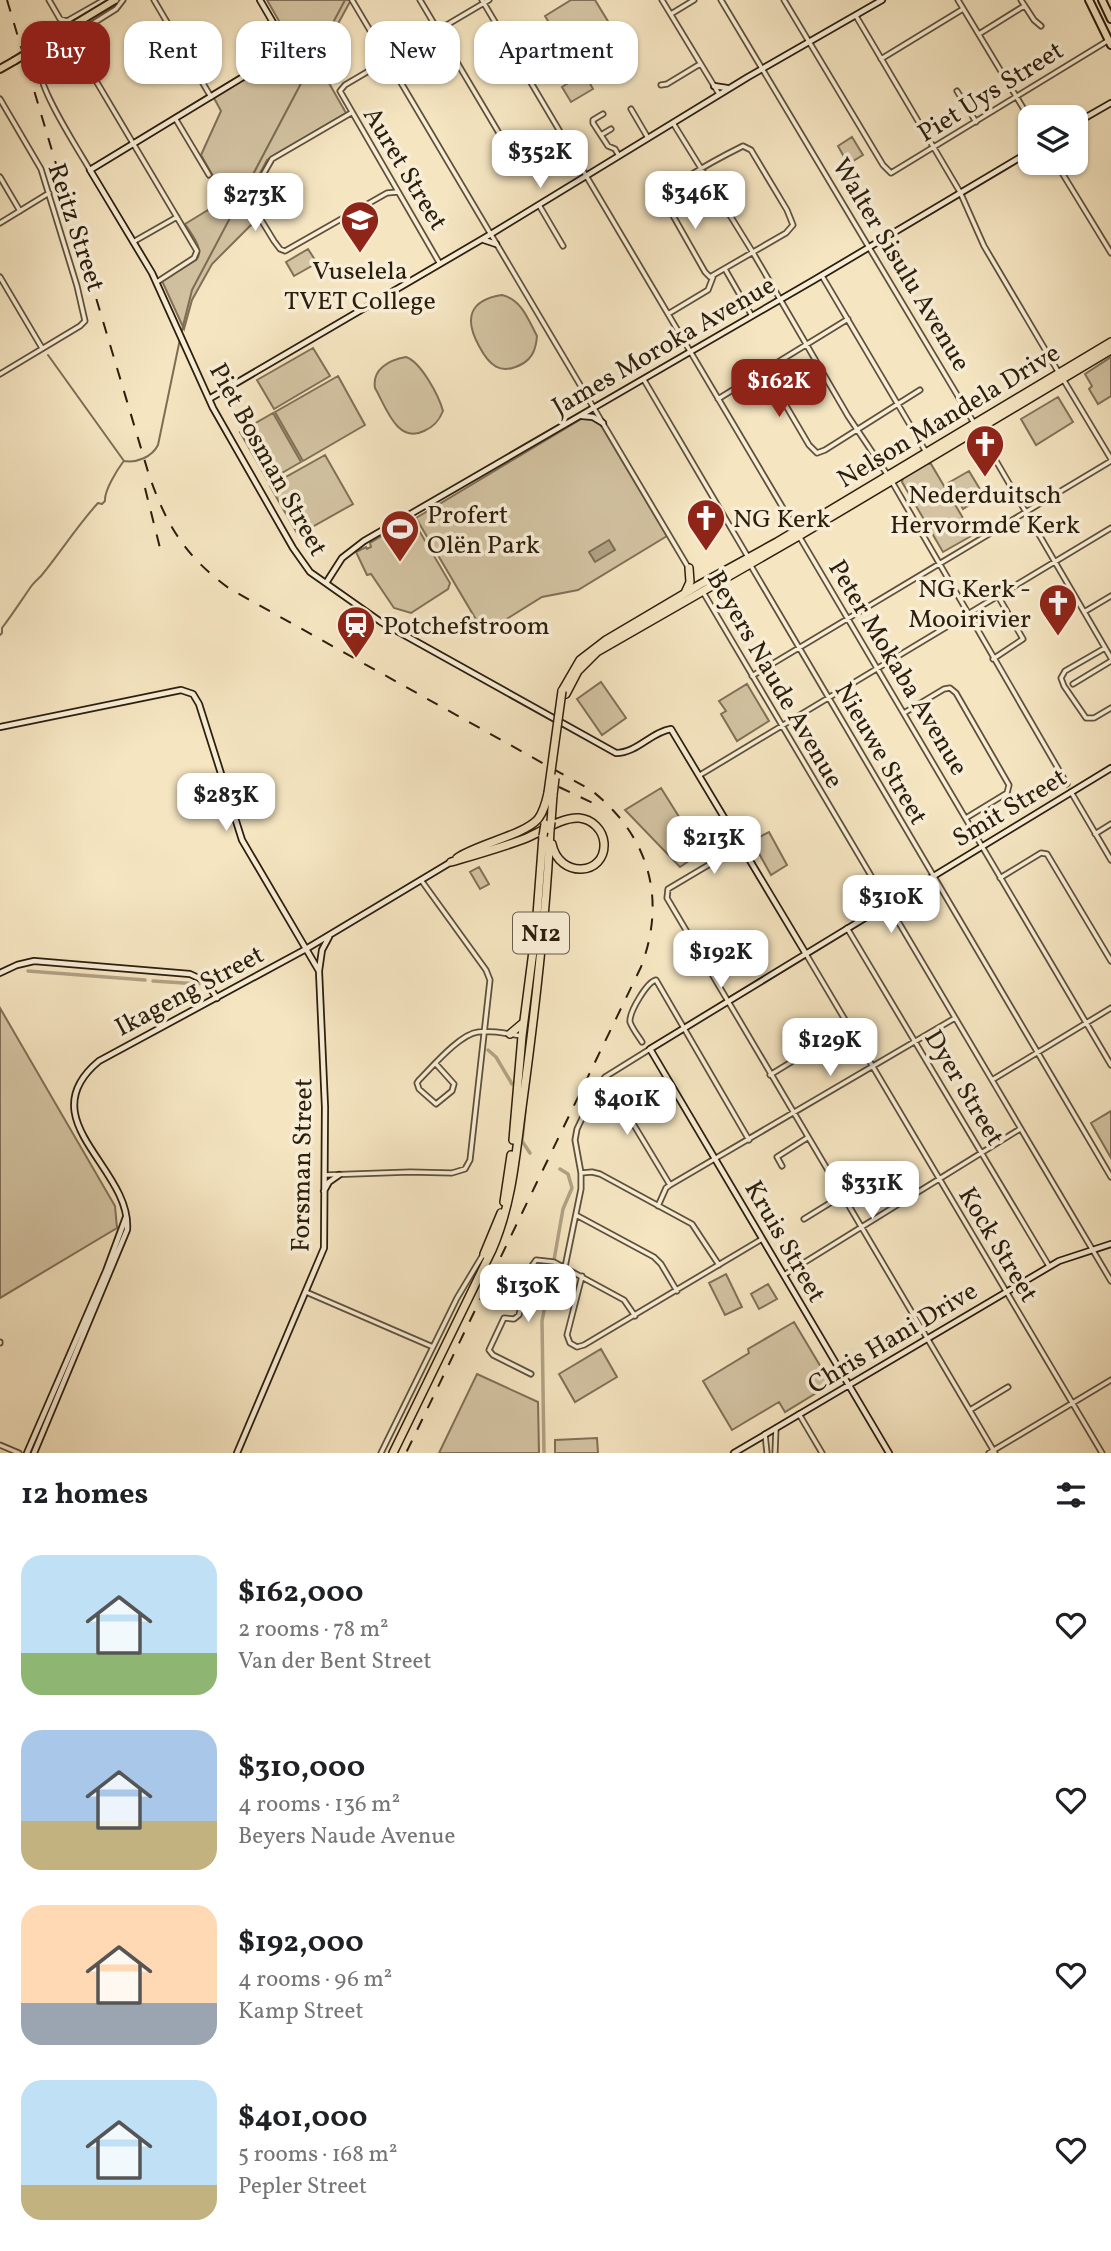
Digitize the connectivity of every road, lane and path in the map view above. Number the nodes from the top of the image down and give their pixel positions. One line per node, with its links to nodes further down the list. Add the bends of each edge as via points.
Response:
1 (49, 0): 2 (street, via 61,20 73,19)
2 (104, 0)
3 (115, 0): 35 (main road, bridge)
4 (123, 0): 24 (street)
5 (154, 0): 46 (street)
6 (260, 0): 46 (street, via 285,50)
7 (420, 0): 26 (street)
8 (662, 0): 21 (street)
9 (694, 0): 21 (street)
10 (721, 0): 36 (street, Walter Sisulu Avenue)
11 (784, 0): 31 (street)
12 (882, 0): 22 (street)
13 (958, 0): 20 (street)
14 (1021, 0): 19 (street)
15 (1089, 0): 30 (main road)
16 (1102, 0): 23 (main road)
17 (353, 1): 25 (street, Beyers Naude Avenue)
18 (485, 1): 27 (street); 71 (street, Peter Mokaba Avenue)
19 (1024, 6): 28 (street); 29 (street)
20 (963, 8): 29 (street); 32 (street)
21 (671, 14): 33 (street)
22 (856, 16): 31 (street); 32 (street)
23 (1111, 19)
24 (97, 21)
25 (365, 21)
26 (433, 21)
27 (453, 21)
28 (1041, 26)
29 (979, 34): 47 (street)
30 (1110, 42): 47 (street, Piet Uys Street)
31 (809, 43): 36 (street); 63 (street, Piet Uys Street, via 889,172)
32 (881, 59): 63 (street)
33 (700, 64): 41 (street); 42 (street)
34 (460, 67): 64 (street)
35 (0, 69)
36 (762, 69): 43 (street); 87 (street, Walter Sisulu Avenue)
37 (365, 73): 53 (street, Auret Street, via 340,91)
38 (43, 84): 68 (street, Piet Bosman Street)
39 (98, 84): 62 (street)
40 (402, 84): 82 (street, Beyers Naude Avenue)
41 (661, 85)
42 (714, 86): 43 (street); 45 (street)
43 (730, 88): 45 (street)
44 (957, 91): 57 (street)
45 (719, 94): 58 (street)
46 (211, 97): 56 (street)
47 (1017, 97): 50 (street); 57 (street, Piet Uys Street)
48 (0, 99): 51 (street, Reitz Street)
49 (1111, 103): 55 (street)
50 (1022, 105)
51 (2, 107): 76 (street, Reitz Street, via 38,164)
52 (631, 109): 61 (street)
53 (351, 113): 73 (street, Auret Street); 77 (street, via 270,162 251,199 284,251)
54 (603, 114): 60 (street, via 593,121)
55 (1088, 116)
56 (175, 118): 62 (street); 69 (street)
57 (976, 122): 63 (street, Piet Uys Street)
58 (673, 123): 61 (street); 67 (street)
59 (611, 129): 60 (street)
60 (601, 135): 65 (street)
61 (648, 138): 65 (street)
62 (133, 144): 68 (street); 80 (street)
63 (935, 148): 75 (street)
64 (512, 155)
65 (619, 156): 71 (street)
66 (1018, 158): 75 (street, James Moroka Avenue)
67 (702, 169): 88 (street); 88 (street, via 743,146 751,150 793,223 786,233); 93 (street, via 665,195 664,203 705,272)
68 (90, 170): 84 (street, Piet Bosman Street)
69 (209, 175)
70 (1063, 175): 89 (street)
71 (586, 176): 78 (street); 97 (street, Peter Mokaba Avenue)
72 (0, 177): 79 (street)
73 (393, 184): 74 (street, Auret Street); 77 (street)
74 (398, 192): 77 (street); 90 (street, Auret Street)
75 (960, 192): 87 (street, James Moroka Avenue); 107 (street, via 984,246)
76 (49, 193): 79 (street); 102 (street, Reitz Street, via 85,318 84,323)
77 (387, 193)
78 (539, 205): 82 (street); 86 (street)
79 (20, 211): 81 (street)
80 (177, 217): 84 (street); 95 (street, via 197,253)
81 (0, 223)
82 (491, 234): 83 (street); 85 (street, Beyers Naude Avenue)
83 (482, 240): 85 (street); 90 (street)
84 (133, 242): 95 (street, Piet Bosman Street)
85 (496, 244): 113 (street, Beyers Naude Avenue)
86 (563, 246)
87 (869, 247): 92 (street, James Moroka Avenue); 116 (street, Walter Sisulu Avenue)
88 (752, 251): 91 (street); 96 (street)
89 (1111, 253)
90 (440, 264): 110 (street)
91 (725, 269): 93 (street); 98 (street)
92 (822, 275): 96 (street, James Moroka Avenue); 99 (street)
93 (713, 276): 97 (street, via 708,290)
94 (0, 277): 102 (street)
95 (156, 282): 110 (street, Piet Bosman Street)
96 (780, 300): 98 (street, James Moroka Avenue); 101 (street)
97 (668, 314): 104 (street, Peter Mokaba Avenue)
98 (752, 316): 104 (street, James Moroka Avenue)
99 (848, 319): 101 (street); 112 (street)
100 (1111, 342): 107 (highway, Nelson Mandela Drive / N12)
101 (806, 345): 105 (street); 117 (street)
102 (42, 348): 106 (street)
103 (1111, 349): 107 (highway, Nelson Mandela Drive / N12)
104 (689, 351): 108 (street, James Moroka Avenue); 111 (street, Peter Mokaba Avenue)
105 (765, 370): 111 (street); 117 (street, via 814,451 822,452)
106 (0, 373)
107 (1061, 376): 116 (highway, Nelson Mandela Drive / N12); 118 (street)
108 (643, 378): 113 (street, James Moroka Avenue); 126 (street, Nieuwe Street)
109 (920, 390): 112 (street)
110 (209, 399): 130 (street, Piet Bosman Street, via 299,559)
111 (718, 399): 125 (street, Peter Mokaba Avenue)
112 (897, 404): 117 (street); 119 (street)
113 (593, 407): 114 (street, James Moroka Avenue); 115 (street, Beyers Naude Avenue)
114 (577, 416): 115 (street, via 593,417); 130 (street, James Moroka Avenue, via 355,547)
115 (603, 424): 129 (street, Beyers Naude Avenue)
116 (976, 427): 119 (highway, Nelson Mandela Drive / N12); 122 (highway, Nelson Mandela Drive / N12); 123 (street, Walter Sisulu Avenue)
117 (856, 430): 122 (street)
118 (1106, 451): 120 (street); 121 (street)
119 (926, 452): 122 (highway, Nelson Mandela Drive / N12)
120 (1111, 460): 121 (street)
121 (1101, 467): 123 (street)
122 (890, 477): 125 (highway, Nelson Mandela Drive / N12); 127 (street)
123 (1026, 512): 127 (street); 128 (street, Walter Sisulu Avenue)
124 (1111, 528): 128 (street)
125 (797, 533): 126 (highway, Nelson Mandela Drive / N12); 137 (street, Peter Mokaba Avenue)
126 (749, 561): 131 (highway, Nelson Mandela Drive / N12); 138 (street, Nieuwe Street)
127 (939, 563): 136 (street); 137 (street)
128 (1055, 563): 133 (street); 135 (street, Walter Sisulu Avenue)
129 (689, 568): 131 (street, Beyers Naude Avenue); 132 (highway, via 690,582)
130 (326, 583): 151 (street, Piet Bosman Street, via 381,622 611,751 626,752)
131 (700, 587): 132 (highway, Nelson Mandela Drive / N12); 143 (street, Beyers Naude Avenue); 145 (highway, Nelson Mandela Drive / N12, via 597,652)
132 (684, 593): 145 (highway, Nelson Mandela Drive / N12, via 591,650 573,671)
133 (998, 596): 136 (street); 140 (street, via 1023,636)
134 (1111, 596): 135 (street)
135 (1084, 612): 139 (street, Walter Sisulu Avenue)
136 (968, 614): 140 (street); 142 (street)
137 (848, 618): 138 (street); 142 (street, Peter Mokaba Avenue)
138 (798, 648): 143 (street); 146 (street, Nieuwe Street)
139 (1105, 648): 141 (street, Walter Sisulu Avenue); 147 (street, via 1065,671 1062,681 1086,718)
140 (993, 659): 154 (street)
141 (1111, 660): 144 (street)
142 (878, 669): 146 (street); 148 (street, Peter Mokaba Avenue)
143 (752, 676): 149 (street, Beyers Naude Avenue)
144 (1073, 684)
145 (564, 693): 156 (highway, Nelson Mandela Drive / N12, bridge)
146 (828, 698): 149 (street); 165 (street, Nieuwe Street)
147 (1111, 708)
148 (904, 713): 157 (street, Peter Mokaba Avenue); 157 (street, via 947,688 962,705 1009,785 1007,793)
149 (782, 726): 153 (street); 168 (street, Beyers Naude Avenue)
150 (0, 727): 171 (street, Forsman Street, via 181,690 190,692 196,698 242,840)
151 (671, 729): 153 (street, Kock Street)
152 (1111, 768): 155 (street, Smit Street)
153 (700, 775): 161 (street, Kock Street)
154 (1067, 784)
155 (1071, 792): 160 (street); 162 (street, Smit Street)
156 (551, 794): 159 (highway, Nelson Mandela Drive / N12); 164 (highway, via 533,824)
157 (966, 818): 162 (street, Peter Mokaba Avenue)
158 (1111, 824): 160 (street)
159 (548, 829): 164 (highway, via 555,856 561,864 580,869 591,866 602,853 600,831 589,821 575,818); 180 (highway, Nelson Mandela Drive / N12); 186 (highway, Nelson Mandela Drive / N12)
160 (1096, 834): 163 (street)
161 (741, 845): 172 (street, Kock Street); 177 (street, via 668,889 667,898)
162 (981, 845): 165 (street, Smit Street); 166 (street, Peter Mokaba Avenue)
163 (1111, 860)
164 (451, 862): 167 (street, Ikageng Street)
165 (932, 875): 168 (street, Smit Street); 190 (street, Nieuwe Street)
166 (1000, 878): 173 (street, via 1041,853 1047,854); 181 (street, Peter Mokaba Avenue)
167 (421, 880): 170 (street, Ikageng Street); 183 (street, via 488,975)
168 (886, 904): 169 (street, Smit Street); 179 (street, Beyers Naude Avenue)
169 (847, 928): 172 (street, Smit Street); 187 (street, Dyer Street)
170 (332, 934): 171 (street, Ikageng Street); 174 (street, via 322,950)
171 (306, 949): 174 (street, Forsman Street); 176 (street, Ikageng Street)
172 (806, 954): 177 (street, Smit Street); 194 (street, Kock Street)
173 (1111, 961)
174 (318, 971): 206 (street, Forsman Street, via 325,1107)
175 (0, 973): 176 (street, via 34,961 190,974 201,978)
176 (217, 998): 239 (street, Ikageng Street, via 99,1060 75,1090 73,1103 80,1128 117,1193 127,1227)
177 (728, 1001): 182 (street, Smit Street); 195 (street)
178 (1111, 1008): 181 (street)
179 (955, 1018): 187 (street); 197 (street, Beyers Naude Avenue)
180 (524, 1021): 184 (highway); 185 (highway, Nelson Mandela Drive / N12)
181 (1086, 1024): 190 (street); 193 (street, Peter Mokaba Avenue)
182 (685, 1028): 188 (street, via 656,980 648,984 630,1018); 189 (street, Smit Street); 201 (street)
183 (485, 1032): 184 (street); 192 (street, via 468,1035); 207 (street, via 470,1160 465,1169)
184 (510, 1034): 185 (street)
185 (522, 1036): 186 (street); 219 (highway, Nelson Mandela Drive / N12, via 507,1183)
186 (532, 1037): 251 (highway, Nelson Mandela Drive / N12, via 512,1187 502,1226)
187 (915, 1041): 194 (street); 202 (street, Dyer Street)
188 (642, 1042)
189 (650, 1049): 196 (street, Smit Street); 203 (street, Kruis Street)
190 (1037, 1053): 197 (street); 208 (street, Nieuwe Street)
191 (801, 1056): 195 (street)
192 (436, 1064): 192 (street, via 417,1086 436,1104 454,1084)
193 (1111, 1065)
194 (872, 1068): 198 (street); 209 (street, Kock Street)
195 (770, 1075): 198 (street)
196 (605, 1077): 205 (street, via 575,1134); 210 (street)
197 (992, 1080): 199 (street, Beyers Naude Avenue)
198 (793, 1114): 200 (street); 201 (street)
199 (1020, 1129): 202 (street); 220 (street, Beyers Naude Avenue)
200 (807, 1138): 204 (street, via 777,1157); 212 (street)
201 (749, 1140): 203 (street)
202 (981, 1154): 209 (street); 222 (street, Dyer Street)
203 (716, 1159): 210 (street); 217 (street, Kruis Street)
204 (782, 1166)
205 (581, 1173): 213 (street, via 600,1174); 214 (street)
206 (323, 1175): 207 (street); 211 (street, Forsman Street)
207 (339, 1175): 211 (street)
208 (1111, 1177)
209 (939, 1179): 216 (street); 229 (street, Kock Street)
210 (670, 1185): 213 (street)
211 (323, 1194): 228 (street, Forsman Street, via 324,1248)
212 (843, 1195): 215 (street); 216 (street)
213 (658, 1206): 221 (street, via 695,1227)
214 (576, 1215): 223 (street); 227 (street, via 654,1257)
215 (804, 1219)
216 (861, 1226): 224 (street); 231 (street)
217 (762, 1239): 221 (street); 224 (street, Kruis Street)
218 (1111, 1244): 220 (street, Chris Hani Drive)
219 (488, 1248): 232 (street); 250 (highway, Nelson Mandela Drive / N12)
220 (1093, 1250): 222 (street, Chris Hani Drive); 226 (street, Beyers Naude Avenue)
221 (719, 1265): 227 (street)
222 (1049, 1266): 229 (street, Chris Hani Drive)
223 (565, 1267): 225 (street); 233 (street, via 540,1259 532,1263 519,1315 503,1318 490,1345 493,1355)
224 (783, 1275): 235 (street, Kruis Street)
225 (582, 1276): 230 (street, via 624,1300); 230 (street, via 569,1343 577,1348)
226 (1111, 1281)
227 (677, 1291): 230 (street)
228 (306, 1292): 232 (street); 248 (street, Forsman Street)
229 (1006, 1293): 231 (street, Chris Hani Drive); 237 (street, Kock Street)
230 (635, 1316)
231 (928, 1339): 235 (street, Chris Hani Drive); 238 (street)
232 (433, 1347): 249 (street)
233 (531, 1374)
234 (1111, 1380): 237 (street)
235 (849, 1385): 240 (street, Chris Hani Drive); 256 (street, Kruis Street)
236 (1008, 1387): 238 (street)
237 (1072, 1403): 244 (street); 257 (street, Kock Street)
238 (970, 1410): 244 (street)
239 (47, 1413): 246 (street, Ikageng Street); 247 (street, Ikageng Street)
240 (799, 1414): 241 (street, Chris Hani Drive); 255 (street)
241 (776, 1427): 242 (street, Chris Hani Drive); 254 (street)
242 (765, 1434): 252 (street, Chris Hani Drive); 253 (street)
243 (0, 1445): 245 (street)
244 (993, 1452)
245 (19, 1453)
246 (27, 1453)
247 (34, 1453)
248 (237, 1453)
249 (381, 1453)
250 (387, 1453)
251 (393, 1453)
252 (734, 1453)
253 (767, 1453)
254 (775, 1453)
255 (822, 1453)
256 (889, 1453)
257 (1102, 1453)

